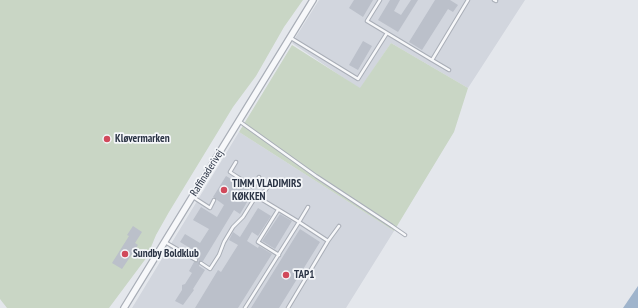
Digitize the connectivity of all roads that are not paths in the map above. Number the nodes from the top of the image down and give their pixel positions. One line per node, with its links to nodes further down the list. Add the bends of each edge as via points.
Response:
1 (313, 0): 5 (street, Raffinaderivej)
2 (380, 0): 4 (lane, via 367,21)
3 (468, 0): 6 (lane)
4 (387, 33): 5 (lane, via 358,79); 6 (lane)
5 (290, 38): 8 (street, Raffinaderivej)
6 (432, 60): 7 (lane)
7 (449, 70)
8 (239, 121): 13 (street, Raffinaderivej); 19 (lane)
9 (236, 162): 10 (lane, via 230,172 232,174 253,187)
10 (259, 177)
11 (270, 184): 12 (lane, via 265,191)
12 (256, 196): 16 (lane); 24 (lane, via 243,217 233,227 210,269)
13 (192, 197): 14 (lane, via 210,208); 21 (street, Raffinaderivej)
14 (214, 200)
15 (308, 207): 17 (lane)
16 (278, 210): 17 (lane); 22 (lane, via 258,242)
17 (299, 222): 20 (lane); 22 (lane)
18 (339, 226): 20 (lane)
19 (405, 235)
20 (328, 241): 27 (lane)
21 (165, 242): 23 (lane); 25 (street, Raffinaderivej)
22 (279, 255): 26 (lane)
23 (196, 260)
24 (201, 264)
25 (124, 308)
26 (245, 308)
27 (288, 308)

